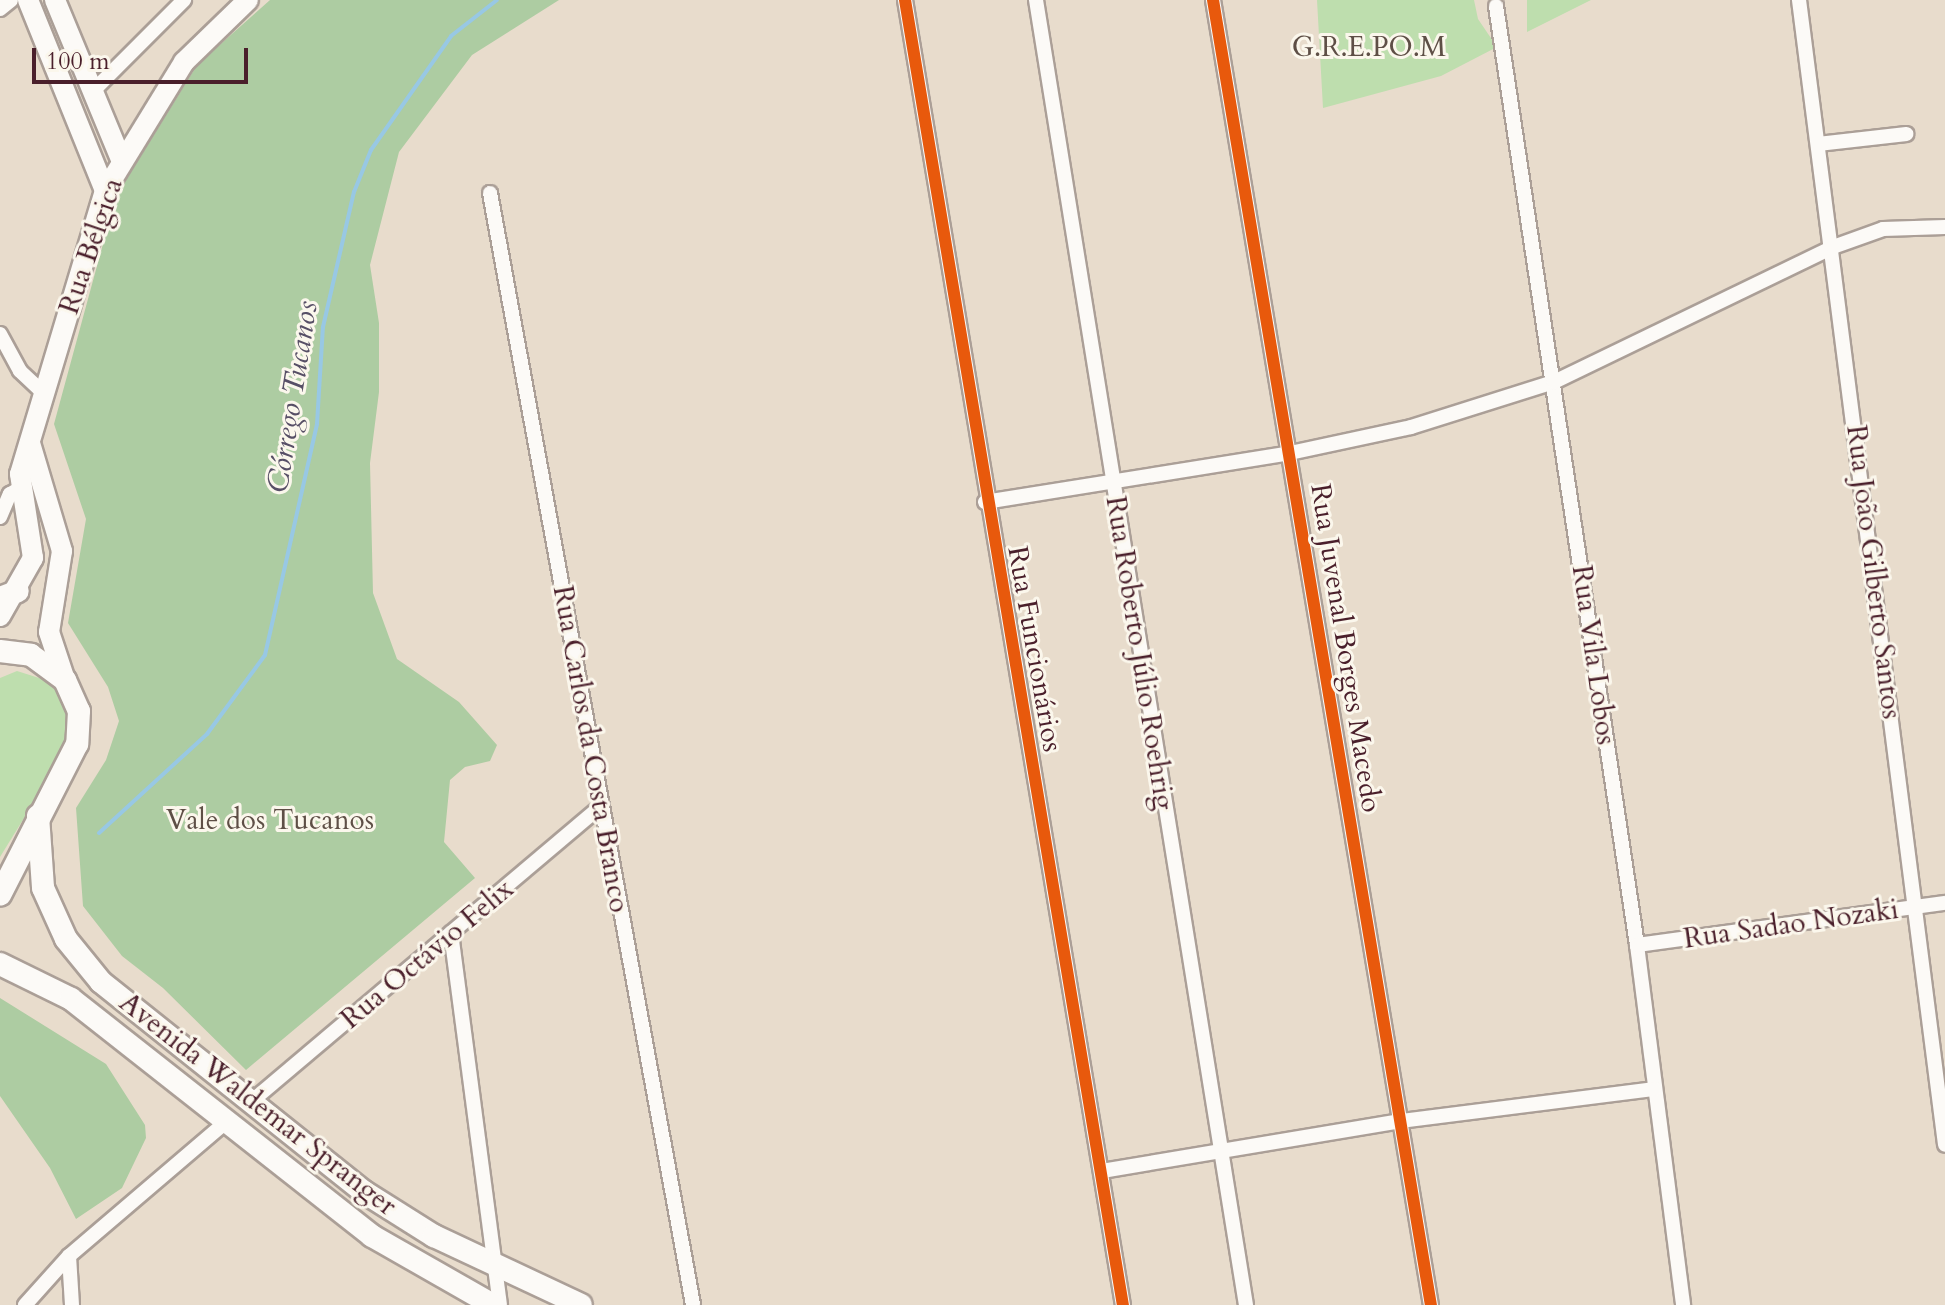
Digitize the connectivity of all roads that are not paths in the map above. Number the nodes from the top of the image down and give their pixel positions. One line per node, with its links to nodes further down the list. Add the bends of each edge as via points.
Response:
1 (11, 0): 11 (street)
2 (28, 0): 16 (street)
3 (55, 0): 12 (street)
4 (184, 0): 12 (street)
5 (248, 0): 15 (street, Rua Bélgica, via 184,62)
6 (905, 0): 27 (street, Rua Funcionários)
7 (1036, 0): 25 (street, Rua Roberto Júlio Roehrig)
8 (1213, 0): 24 (street, Rua Juvenal Borges Macedo)
9 (1799, 0): 14 (street, Rua João Gilberto Santos)
10 (1496, 6): 21 (street, Rua Vila Lobos)
11 (0, 9)
12 (93, 91): 15 (street)
13 (1906, 134): 14 (street)
14 (1818, 144): 19 (street, Rua João Gilberto Santos)
15 (121, 159): 16 (street, Rua Bélgica)
16 (105, 191): 22 (street, Rua Bélgica)
17 (490, 193): 33 (street, Rua Carlos da Costa Branco)
18 (1945, 227): 19 (street, via 1883,229)
19 (1833, 247): 21 (street); 37 (street, Rua João Gilberto Santos)
20 (0, 334): 22 (street, via 20,371)
21 (1554, 382): 24 (street, via 1411,427); 39 (street, Rua Vila Lobos)
22 (44, 393): 23 (street, Rua Bélgica)
23 (28, 436): 26 (street, Rua Bélgica); 32 (street, via 62,551 49,632)
24 (1290, 453): 25 (street); 43 (street, Rua Juvenal Borges Macedo)
25 (1112, 481): 27 (street); 46 (street, Rua Roberto Júlio Roehrig)
26 (19, 489): 28 (street, via 10,494); 29 (street, Rua Bélgica, via 34,539 33,558)
27 (985, 502): 47 (street, Rua Funcionários)
28 (0, 517)
29 (9, 595): 30 (street, Rua Bélgica)
30 (0, 616)
31 (0, 651): 32 (main road, via 31,655)
32 (65, 680): 34 (main road, via 79,711 77,744)
33 (601, 806): 38 (street, Rua Octávio Felix); 55 (street, Rua Carlos da Costa Branco)
34 (38, 816): 35 (main road); 42 (main road, Avenida Waldemar Spranger, via 43,888 66,939 101,982)
35 (0, 895)
36 (1945, 903): 37 (street, Rua Sadao Nozaki)
37 (1917, 907): 39 (street, Rua Sadao Nozaki); 45 (street, Rua João Gilberto Santos)
38 (451, 933): 42 (street, Rua Octávio Felix); 49 (street)
39 (1637, 945): 41 (street, Rua Vila Lobos)
40 (0, 964): 44 (main road, Avenida Waldemar Spranger, via 71,999)
41 (1654, 1089): 43 (street); 59 (street, Rua Vila Lobos)
42 (252, 1101): 49 (main road, Avenida Waldemar Spranger, via 364,1192)
43 (1401, 1121): 46 (street); 58 (street, Rua Juvenal Borges Macedo)
44 (226, 1122): 48 (street); 52 (main road, Avenida Waldemar Spranger, via 372,1236)
45 (1945, 1145)
46 (1221, 1150): 47 (street); 57 (street, Rua Roberto Júlio Roehrig)
47 (1102, 1171): 56 (street, Rua Funcionários)
48 (69, 1256): 50 (street); 51 (street)
49 (497, 1268): 53 (street); 54 (main road, Avenida Waldemar Spranger)
50 (25, 1305)
51 (72, 1305)
52 (493, 1305)
53 (500, 1305)
54 (581, 1305)
55 (693, 1305)
56 (1123, 1305)
57 (1246, 1305)
58 (1431, 1305)
59 (1683, 1305)

